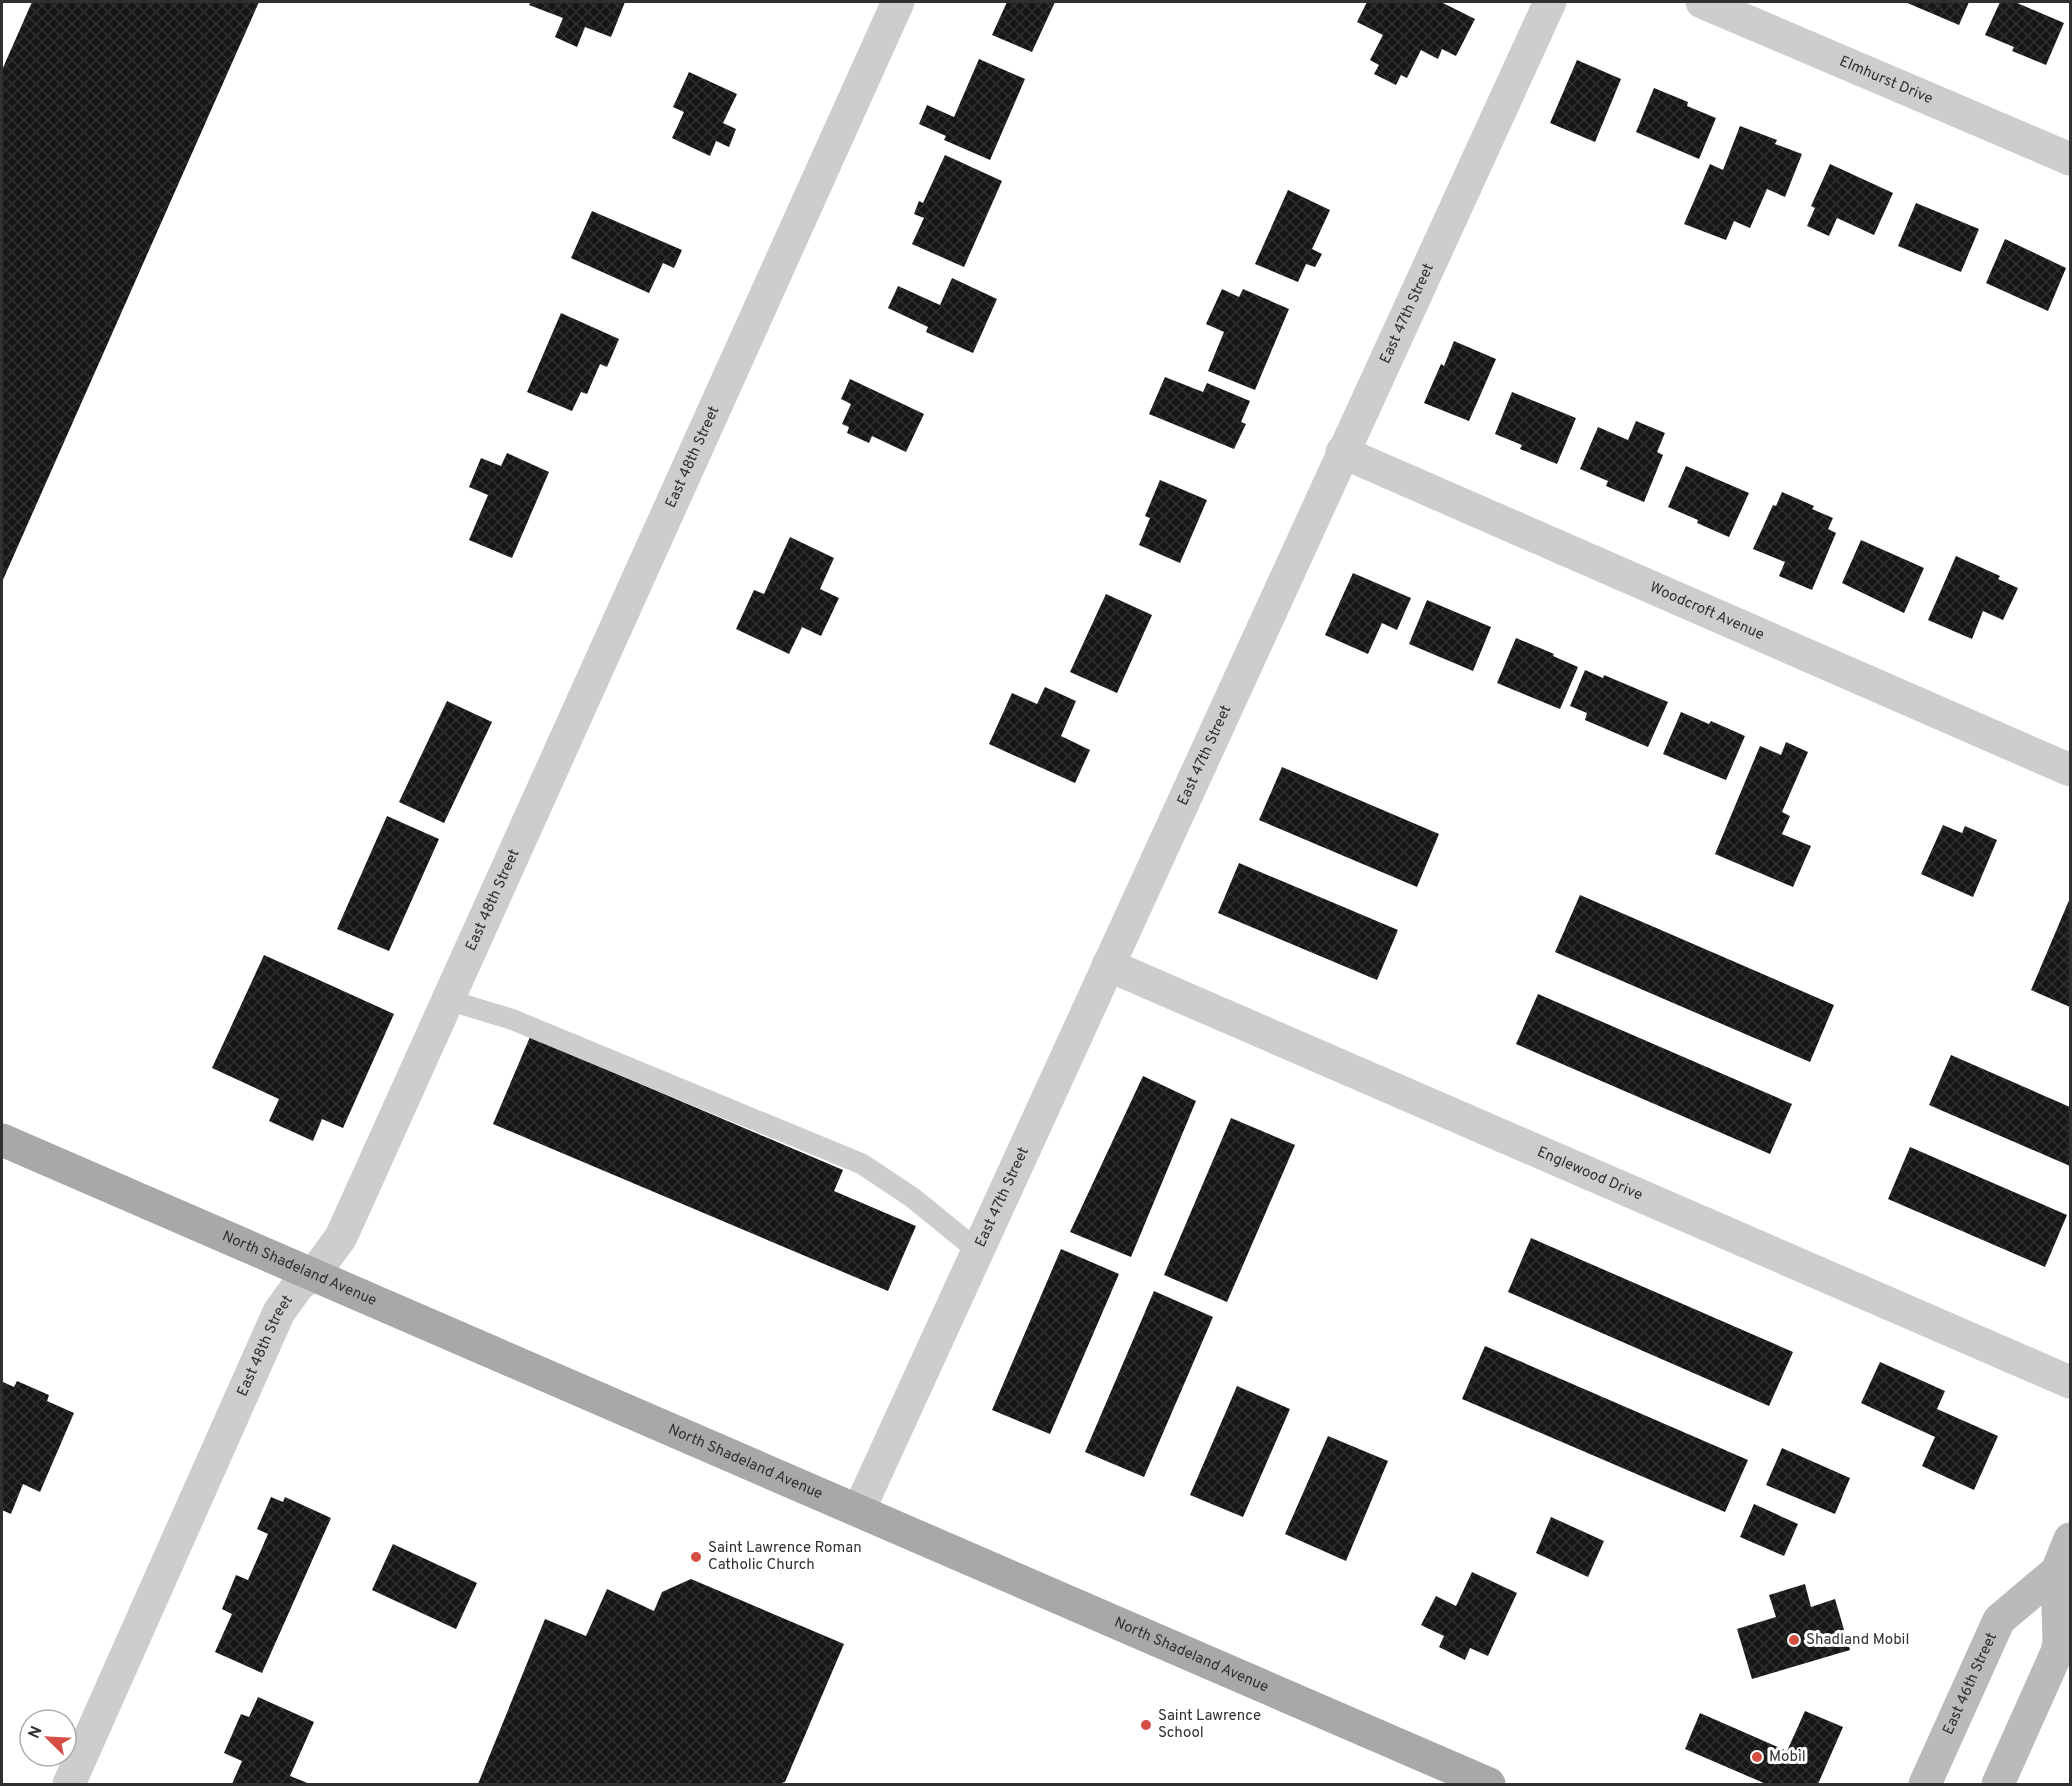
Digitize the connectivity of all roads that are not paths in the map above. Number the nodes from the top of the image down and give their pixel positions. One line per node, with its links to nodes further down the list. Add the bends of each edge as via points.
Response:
1 (1550, 2): 5 (street, East 47th Street)
2 (1702, 2): 4 (street, Elmhurst Drive)
3 (894, 3): 8 (street, East 48th Street)
4 (2070, 159)
5 (1342, 452): 6 (street, Woodcroft Avenue); 7 (street, East 47th Street)
6 (2070, 770)
7 (1108, 965): 10 (street, East 47th Street); 12 (street, Englewood Drive)
8 (448, 1000): 10 (lane, via 512,1019 861,1164 913,1198); 11 (street, East 48th Street, via 341,1237)
9 (2, 1140): 11 (main road, North Shadeland Avenue)
10 (978, 1251): 13 (street, East 47th Street)
11 (311, 1276): 13 (main road, North Shadeland Avenue); 16 (street, East 48th Street, via 297,1287 279,1312)
12 (2070, 1382)
13 (859, 1510): 17 (main road, North Shadeland Avenue)
14 (2070, 1539): 15 (street, East 46th Street)
15 (2057, 1571): 18 (street, East 46th Street, via 1999,1620); 19 (street, East 46th Street, via 2057,1653)
16 (69, 1785)
17 (1489, 1785)
18 (1925, 1785)
19 (1998, 1785)

